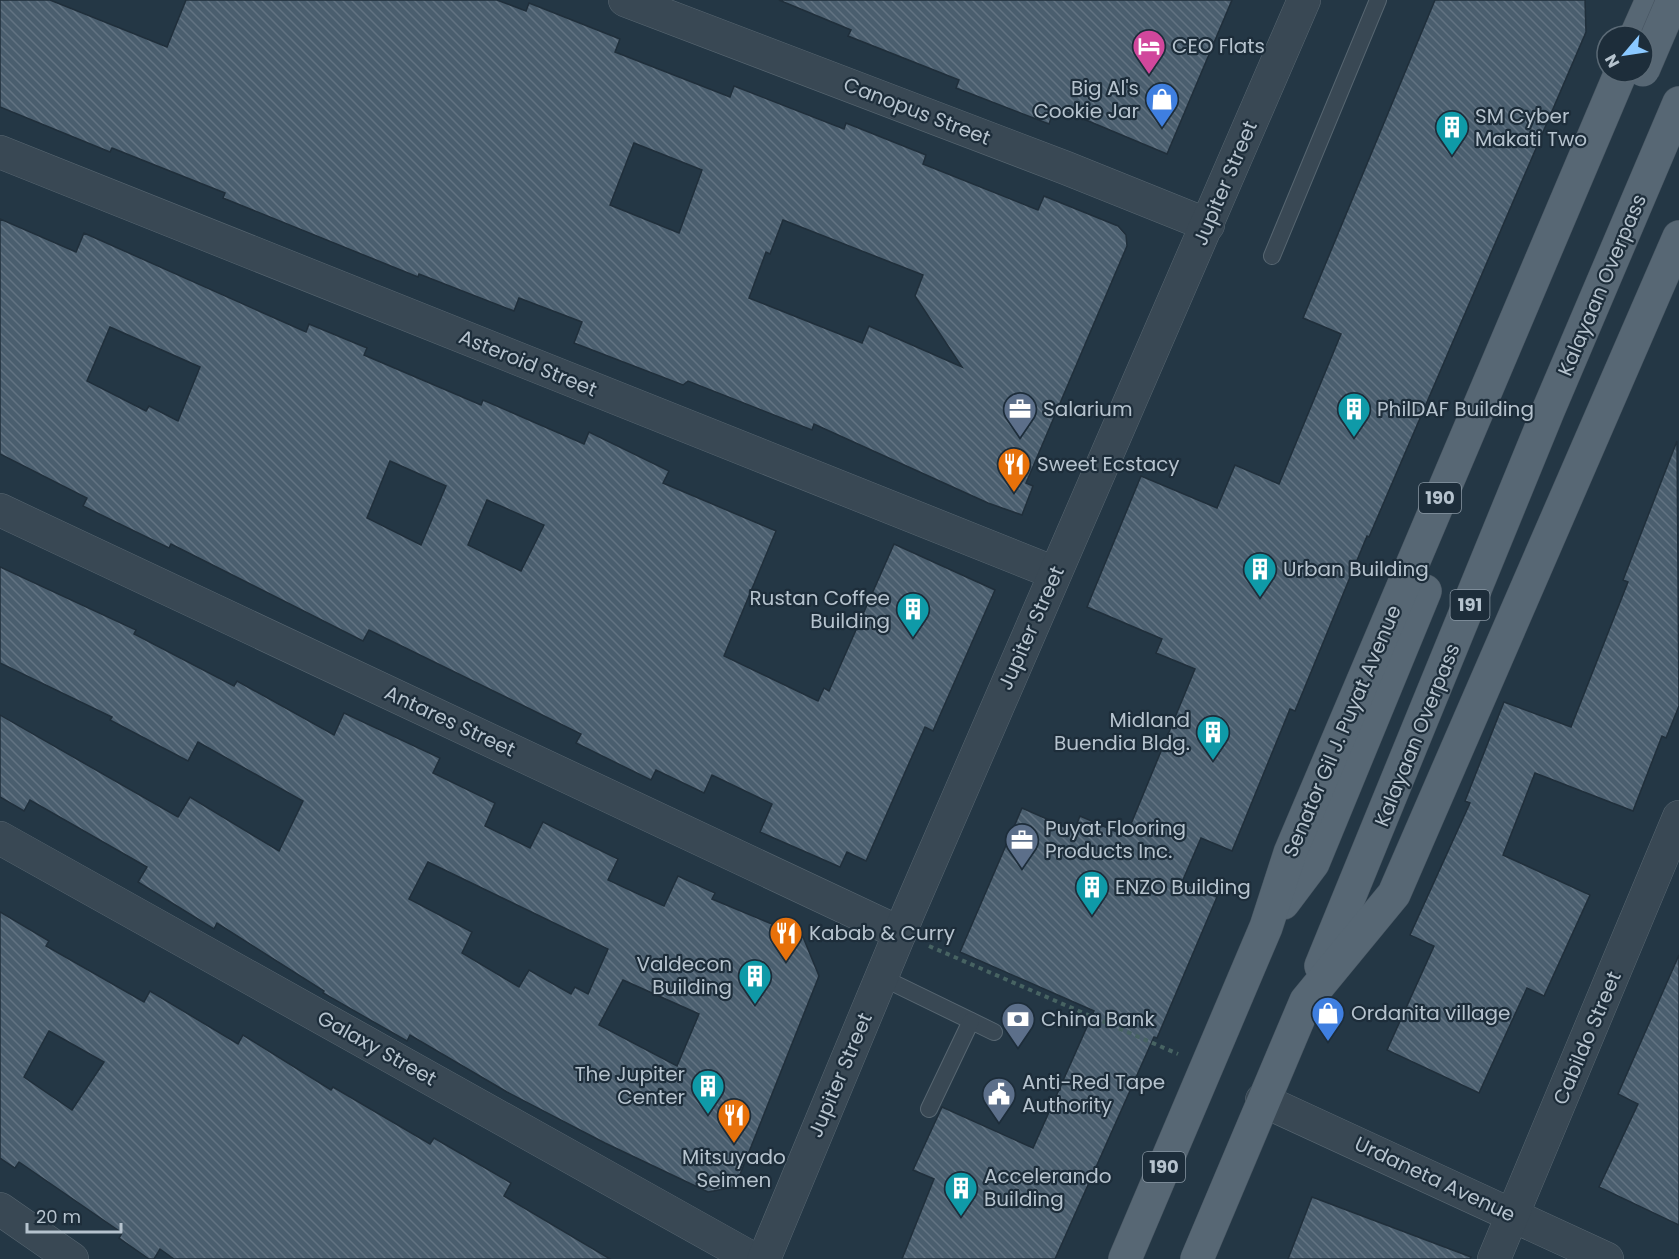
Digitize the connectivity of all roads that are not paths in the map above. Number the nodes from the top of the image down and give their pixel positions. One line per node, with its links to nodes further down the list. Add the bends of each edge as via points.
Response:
1 (625, 0): 14 (street, Canopus Street)
2 (1304, 0): 14 (street, Jupiter Street)
3 (1378, 0): 16 (lane)
4 (1652, 0): 7 (main road)
5 (1673, 0): 9 (main road, 191, bridge)
6 (1679, 8): 8 (main road, via 1670,23)
7 (1641, 24)
8 (1655, 35)
9 (1655, 43)
10 (1616, 84): 21 (main road, Senator Gil J. Puyat Avenue / 190, via 1290,853)
11 (1637, 84): 21 (main road, 191, via 1313,863)
12 (1679, 103): 24 (main road, Kalayaan Overpass / 191)
13 (0, 152): 18 (street, Asteroid Street)
14 (1208, 225): 18 (street, Jupiter Street)
15 (1679, 237): 24 (main road, via 1394,894)
16 (1272, 256)
17 (0, 510): 22 (street, Antares Street)
18 (1055, 573): 22 (street, Jupiter Street)
19 (1678, 820): 30 (street, Cabildo Street)
20 (0, 838): 32 (street, Galaxy Street)
21 (1266, 927): 34 (main road, Senator Gil J. Puyat Avenue / 190)
22 (900, 933): 23 (street, Jupiter Street)
23 (881, 977): 25 (lane); 33 (street, Jupiter Street)
24 (1306, 1001): 27 (main road)
25 (971, 1021): 26 (lane); 28 (lane)
26 (994, 1032)
27 (1262, 1100): 30 (street, Urdaneta Avenue); 35 (main road)
28 (929, 1109)
29 (0, 1209): 31 (street)
30 (1513, 1215): 36 (street, Cabildo Street); 37 (street, Urdaneta Avenue)
31 (72, 1259)
32 (753, 1259)
33 (764, 1259)
34 (1125, 1259)
35 (1197, 1259)
36 (1494, 1259)
37 (1607, 1259)

